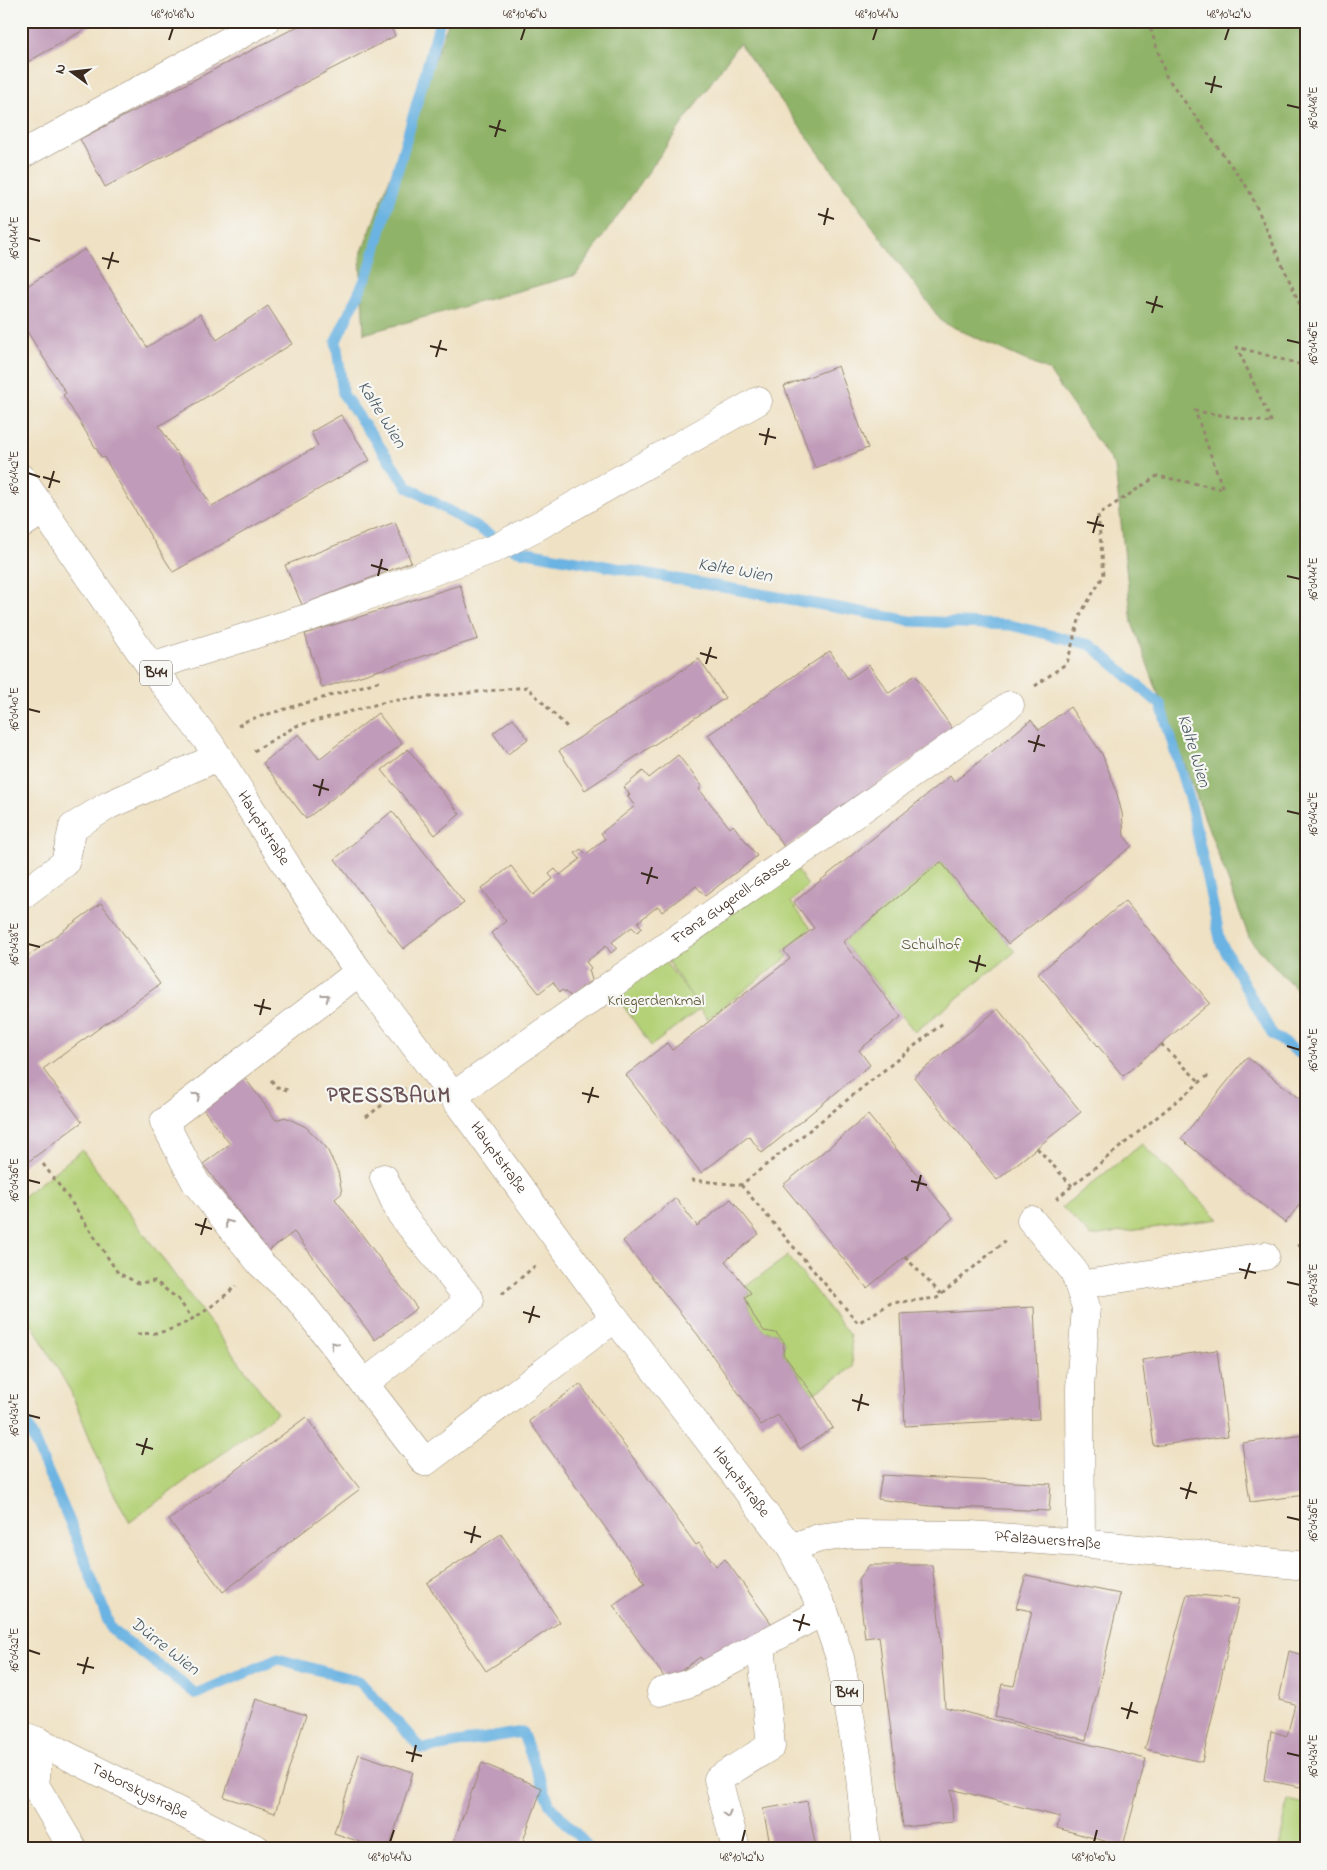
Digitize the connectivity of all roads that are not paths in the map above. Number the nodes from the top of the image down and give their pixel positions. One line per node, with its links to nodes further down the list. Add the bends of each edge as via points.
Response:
1 (265, 21): 2 (main road)
2 (21, 155)
3 (758, 401): 7 (main road, via 496,548 310,616)
4 (21, 478): 5 (main road, Hauptstraße / B44)
5 (43, 510): 6 (main road); 7 (main road, Hauptstraße / B44)
6 (21, 525)
7 (151, 667): 9 (main road, Hauptstraße / B44)
8 (1010, 704): 12 (main road, Franz Gugerell-Gasse)
9 (218, 756): 10 (main road, via 109,805 73,827 65,863); 11 (main road, Hauptstraße / B44)
10 (21, 896)
11 (358, 972): 12 (main road, Hauptstraße / B44); 18 (main road, one-way to 11, via 297,1297 261,1264 196,1184 164,1122)
12 (453, 1096): 17 (main road, Hauptstraße / B44)
13 (384, 1178): 18 (main road, via 400,1213 470,1300)
14 (1031, 1220): 16 (main road, via 1074,1271)
15 (1265, 1256): 16 (main road)
16 (1079, 1285): 19 (main road, via 1086,1307 1080,1388)
17 (615, 1318): 18 (main road, via 425,1462); 20 (main road, Hauptstraße / B44)
18 (364, 1384)
19 (1081, 1544): 20 (main road, Pfalzauerstraße, via 970,1535 852,1534 819,1538); 21 (main road, Pfalzauerstraße)
20 (791, 1548): 22 (main road, Hauptstraße / B44)
21 (1306, 1566)
22 (824, 1611): 23 (main road); 29 (main road, Hauptstraße / B44, via 840,1658 851,1712)
23 (761, 1645): 24 (main road, via 690,1683); 28 (main road, one-way to 28, via 771,1746 718,1779)
24 (661, 1692)
25 (30, 1738): 26 (main road, via 36,1785); 27 (main road, Taborskystraße)
26 (73, 1849)
27 (257, 1849)
28 (736, 1849)
29 (867, 1849)

